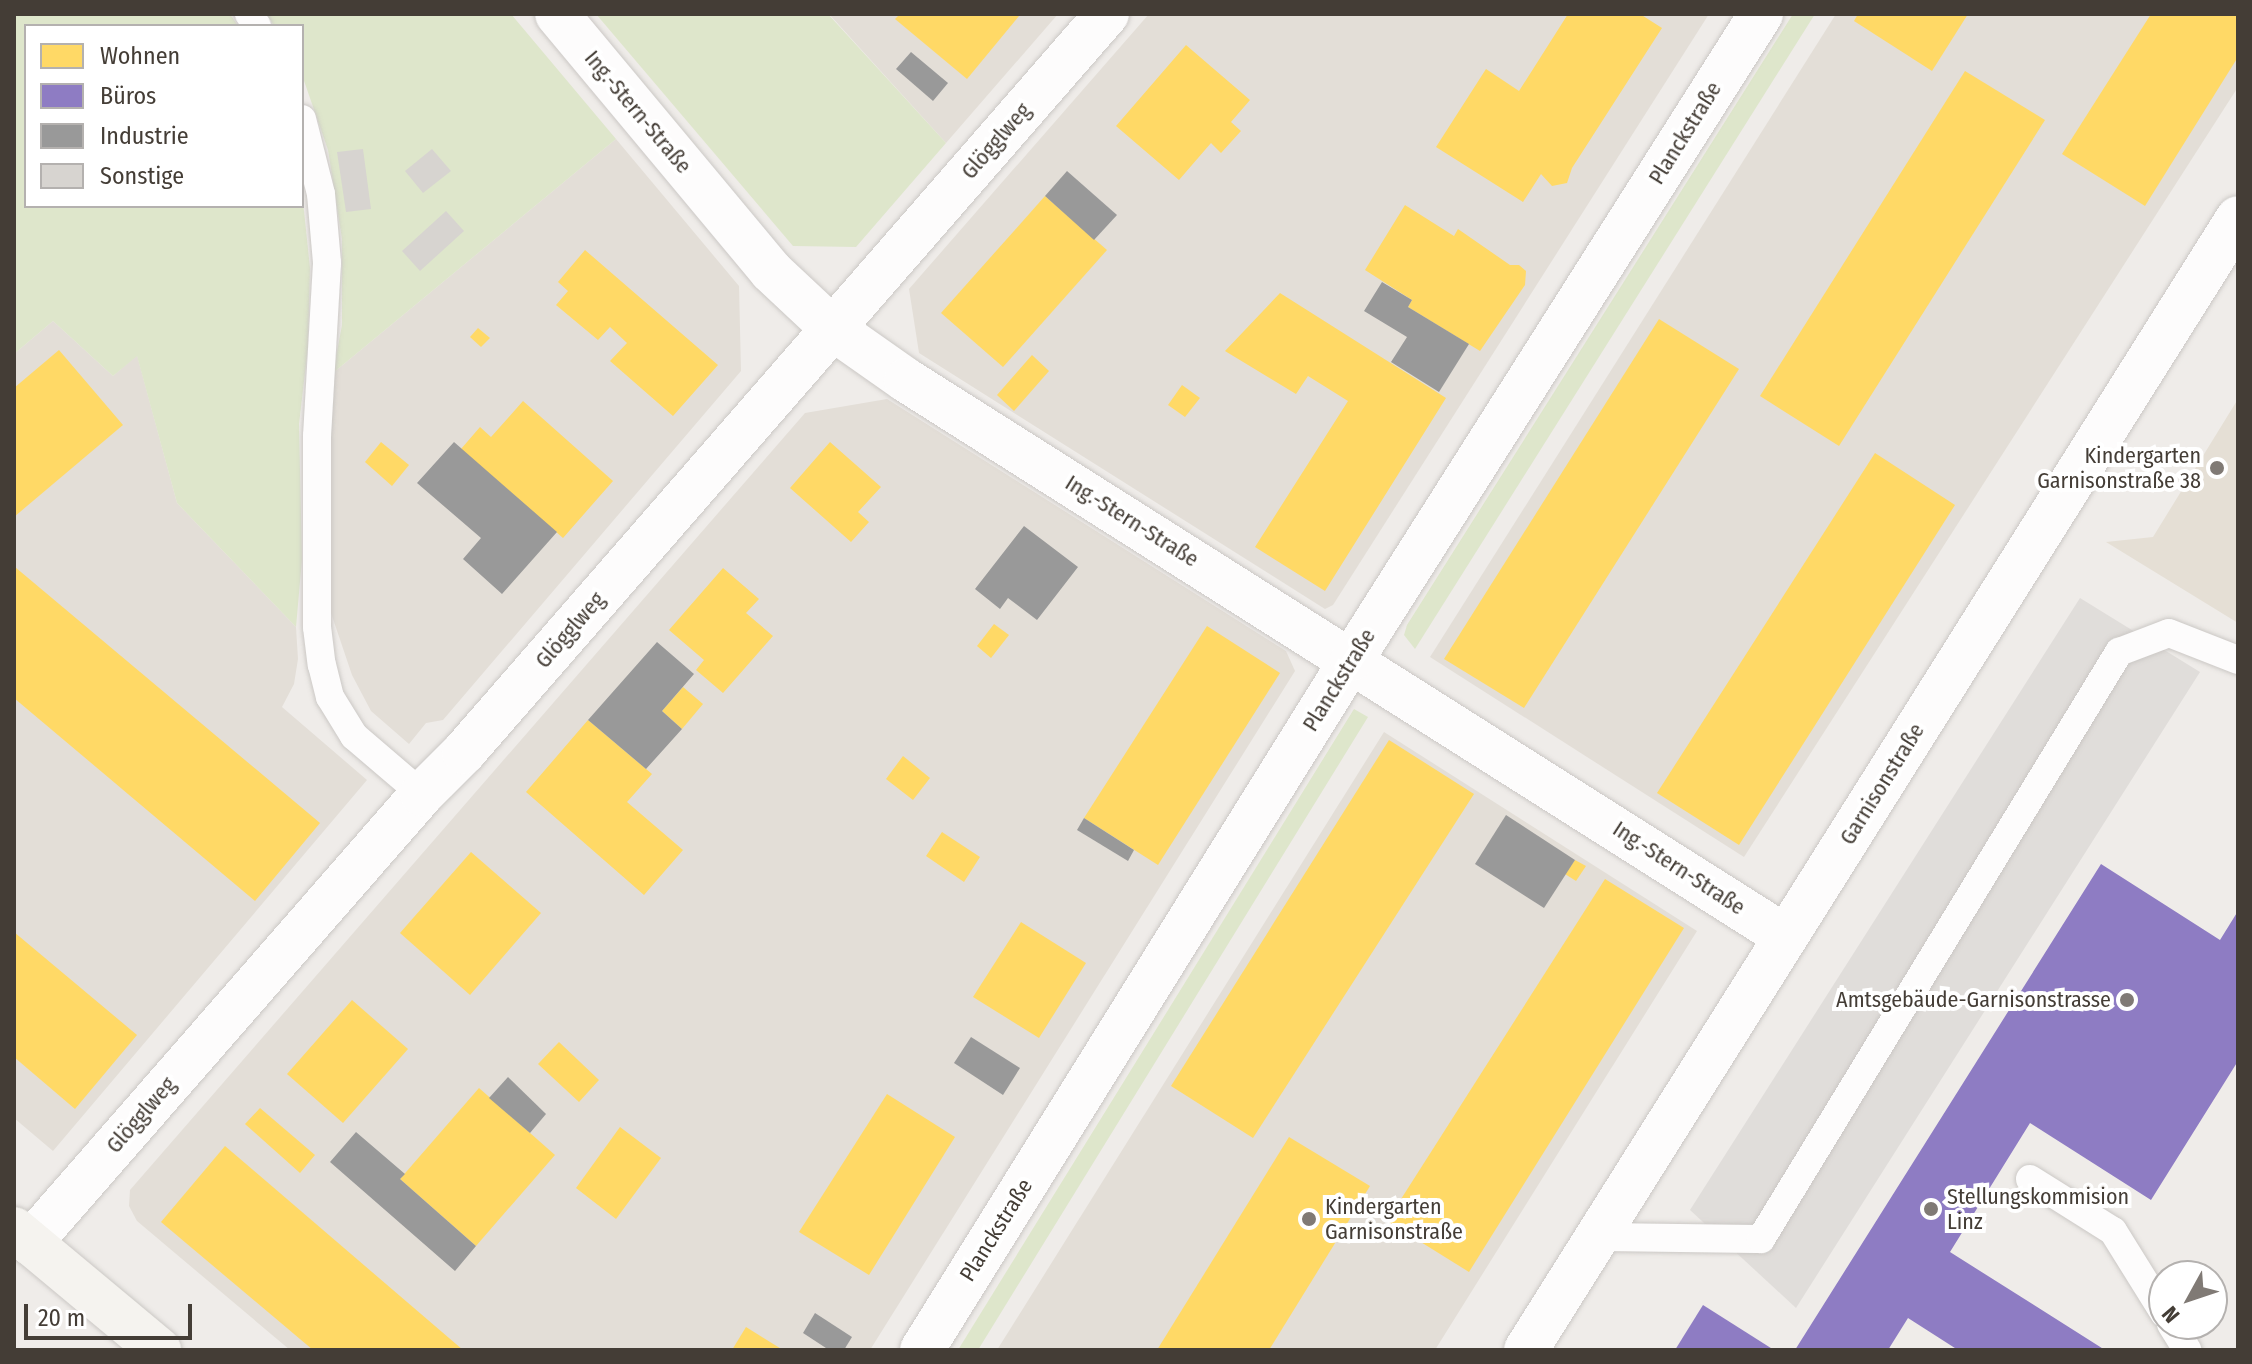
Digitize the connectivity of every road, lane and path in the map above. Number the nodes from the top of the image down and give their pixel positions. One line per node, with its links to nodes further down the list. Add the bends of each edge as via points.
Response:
1 (557, 14): 6 (street, Ing.-Stern-Straße, via 771,271)
2 (1107, 14): 6 (street, Glögglweg)
3 (1761, 14): 7 (street, Planckstraße)
4 (304, 127): 9 (lane, via 321,194 327,263 317,436 317,627 322,665 330,697 347,727)
5 (2238, 218): 10 (street, Garnisonstraße)
6 (832, 328): 7 (street, Ing.-Stern-Straße, via 906,380); 9 (street, Glögglweg)
7 (1352, 659): 10 (street, Ing.-Stern-Straße); 16 (street, Planckstraße)
8 (2238, 660): 13 (lane, via 2169,633 2119,652 1761,1239)
9 (422, 794): 12 (street, Glögglweg)
10 (1786, 937): 13 (street, Garnisonstraße)
11 (2030, 1179): 14 (lane, via 2113,1231)
12 (22, 1236): 15 (main road)
13 (1598, 1237): 17 (street, Garnisonstraße)
14 (2148, 1287)
15 (159, 1350)
16 (922, 1350)
17 (1526, 1350)

